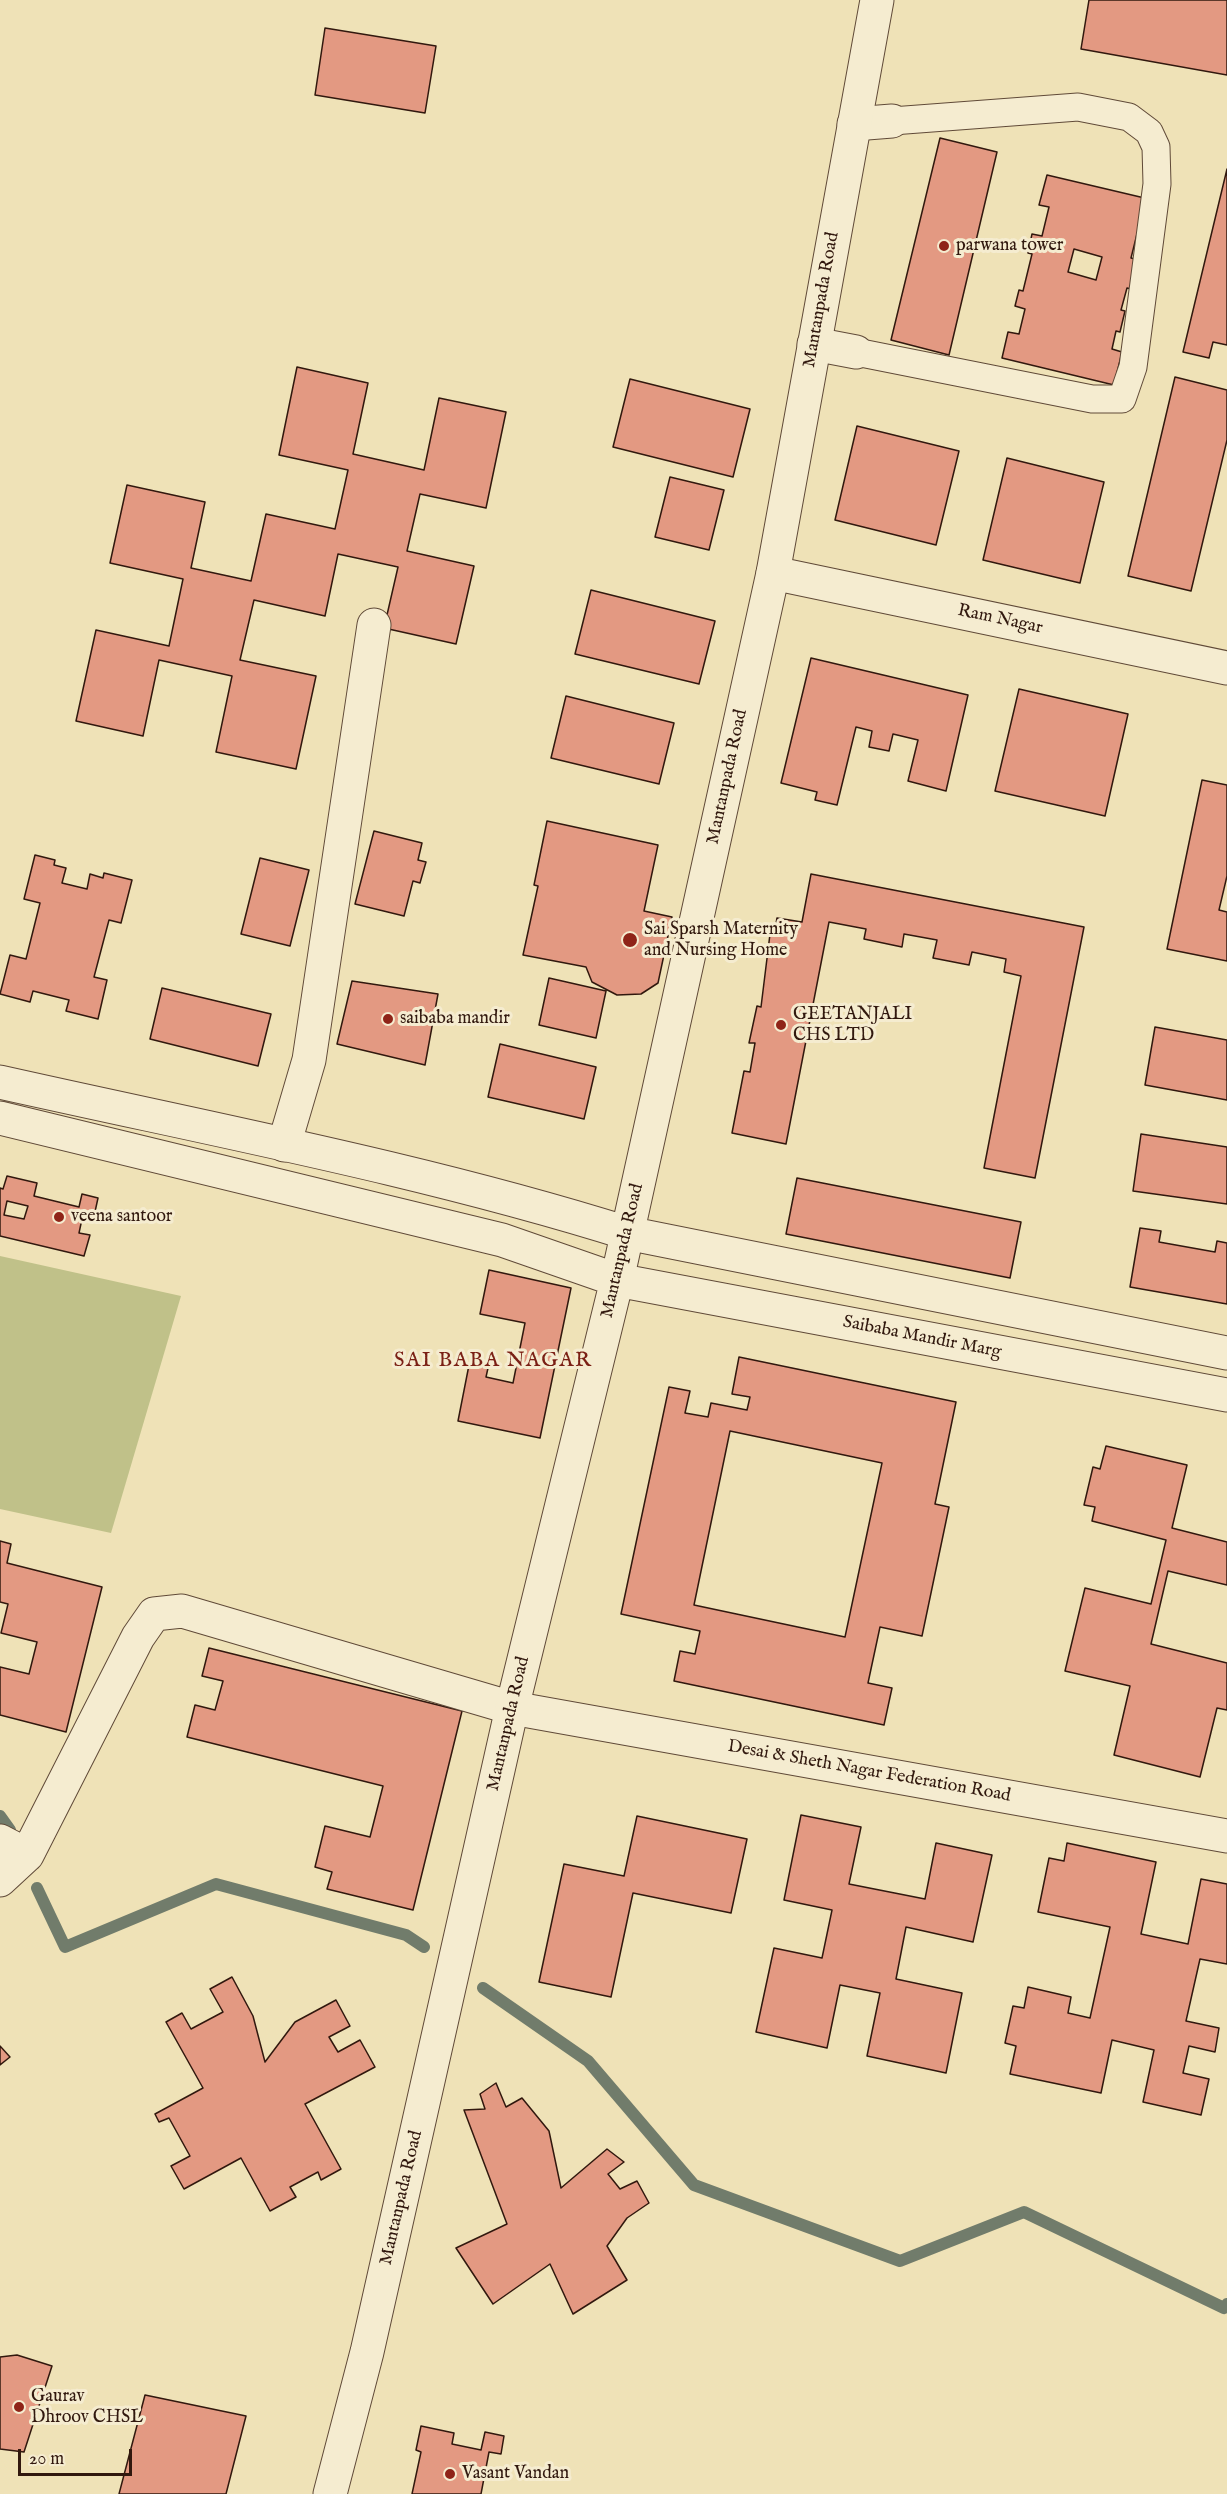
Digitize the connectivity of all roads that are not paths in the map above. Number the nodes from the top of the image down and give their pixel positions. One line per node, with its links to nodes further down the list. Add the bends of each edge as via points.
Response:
1 (877, 0): 3 (street, Mantanpada Road)
2 (892, 121): 3 (street); 5 (street, via 1078,107 1129,117 1149,132 1156,147 1157,184 1133,368 1122,399 1092,399)
3 (854, 124): 4 (street, Mantanpada Road)
4 (814, 344): 5 (street); 6 (street, Mantanpada Road)
5 (856, 352)
6 (773, 573): 8 (street, Ram Nagar); 12 (street, Mantanpada Road)
7 (374, 625): 11 (street, via 309,1060)
8 (1227, 668)
9 (0, 1082): 11 (street)
10 (0, 1118): 13 (street, Saibaba Mandir Marg, via 502,1240)
11 (284, 1145): 12 (street, via 559,1212)
12 (627, 1233): 13 (street, Mantanpada Road); 14 (street)
13 (617, 1280): 15 (street, Saibaba Mandir Marg); 16 (street, Mantanpada Road)
14 (1227, 1353)
15 (1227, 1395)
16 (512, 1708): 17 (street, Desai & Sheth Nagar Federation Road); 18 (street, Desai & Sheth Nagar Federation Road, via 182,1611 154,1614); 20 (street, Mantanpada Road, via 367,2352)
17 (1227, 1836)
18 (14, 1848): 19 (street)
19 (0, 1880)
20 (330, 2494)

